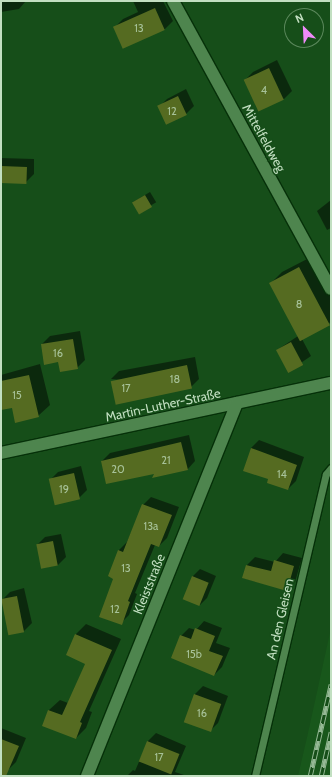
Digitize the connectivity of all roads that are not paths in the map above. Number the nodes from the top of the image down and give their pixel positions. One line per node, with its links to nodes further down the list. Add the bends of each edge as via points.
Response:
1 (173, 1): 2 (street, Mittelfeldweg)
2 (331, 289)
3 (331, 383): 4 (street, Martin-Luther-Straße)
4 (237, 404): 5 (street, Martin-Luther-Straße); 7 (street, Kleiststraße)
5 (1, 453)
6 (331, 468): 8 (lane, An den Gleisen, via 326,474)
7 (87, 776)
8 (255, 776)

